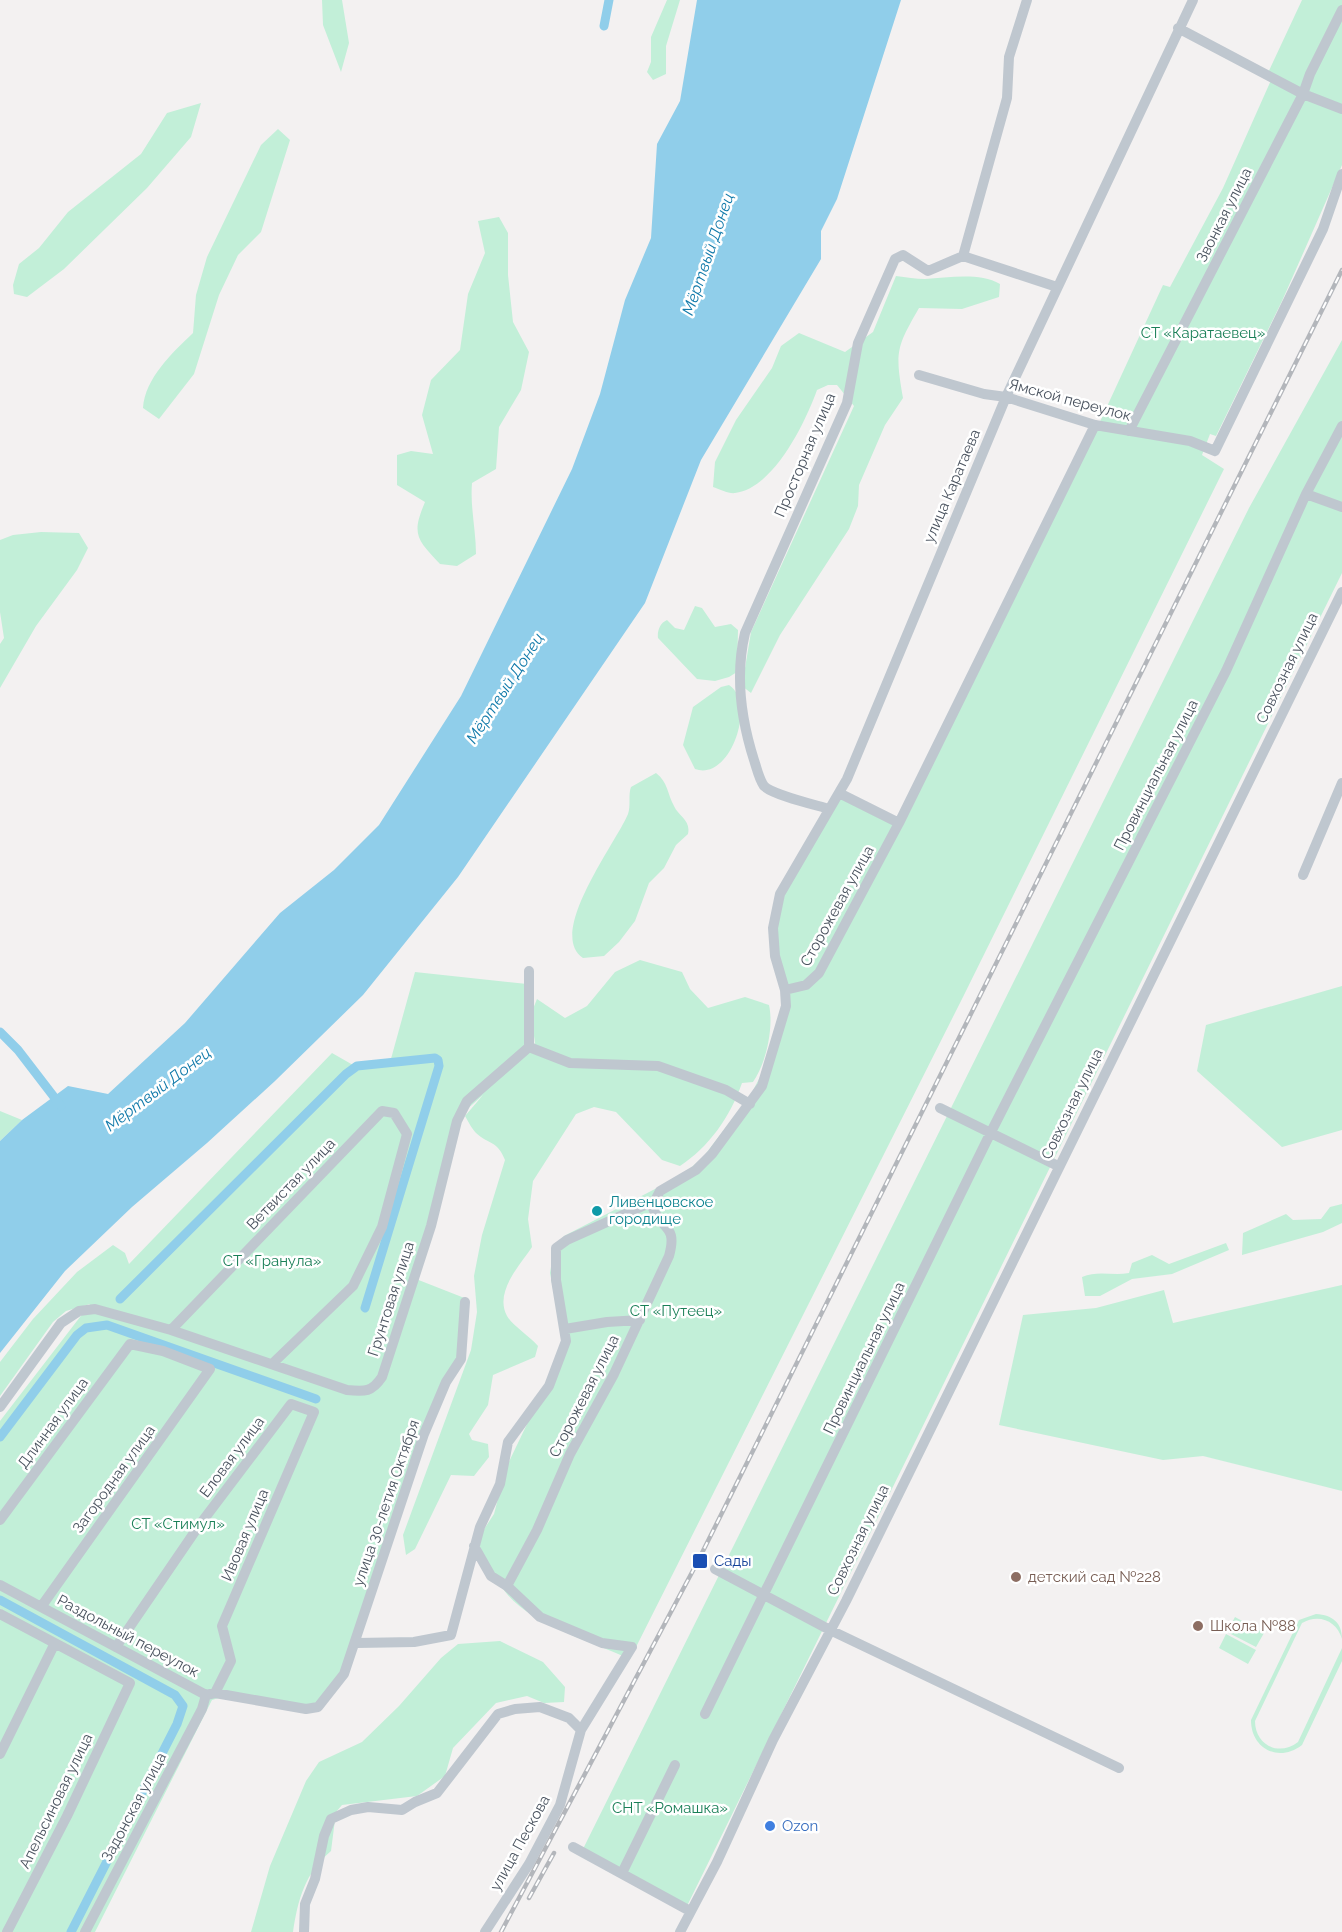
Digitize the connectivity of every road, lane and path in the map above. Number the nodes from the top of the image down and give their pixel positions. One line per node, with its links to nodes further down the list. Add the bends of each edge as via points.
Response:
1 (1027, 0): 8 (street, via 1009,57 1004,108)
2 (1193, 0): 4 (street, улица Каратаева)
3 (1342, 10): 5 (street, Звонкая улица)
4 (1178, 28): 5 (street); 9 (street, улица Каратаева)
5 (1303, 94): 6 (street); 14 (street, Звонкая улица)
6 (1342, 109)
7 (1342, 174): 14 (street, Ямской переулок, via 1323,229 1215,451 1190,441)
8 (963, 256): 9 (street); 20 (street, Просторная улица, via 928,271 903,255 895,259 858,343 847,403 745,633 741,698 759,776 767,789)
9 (1057, 287): 11 (street, улица Каратаева)
10 (919, 375): 11 (street, Ямской переулок)
11 (1006, 397): 12 (street, Ямской переулок); 19 (street, улица Каратаева)
12 (1095, 424): 14 (street, Ямской переулок); 21 (street, Сторожевая улица)
13 (1342, 426): 15 (street, Провинциальная улица)
14 (1129, 432)
15 (1306, 495): 16 (street); 28 (street, Провинциальная улица, via 1226,671)
16 (1342, 507)
17 (1342, 592): 29 (street, Совхозная улица)
18 (1342, 783): 22 (street)
19 (838, 793): 20 (street, улица Каратаева); 21 (street)
20 (830, 809): 24 (street, улица Каратаева, via 780,894 773,928 775,956)
21 (899, 824): 24 (street, Сторожевая улица, via 819,973 807,985)
22 (1303, 875)
23 (529, 971): 25 (street)
24 (785, 990): 26 (street, via 786,1006 769,1068)
25 (529, 1047): 26 (street, via 570,1063 658,1066 726,1089); 35 (street, Грунтовая улица, via 467,1101 457,1121 431,1226 382,1377 375,1387 366,1392 347,1390)
26 (750, 1104): 30 (street, via 712,1154 696,1170 668,1185)
27 (940, 1108): 28 (street)
28 (990, 1134): 29 (street); 44 (street, Провинциальная улица)
29 (1058, 1166): 47 (street, Совхозная улица)
30 (654, 1201): 32 (street, Сторожевая улица, via 654,1212 670,1228 673,1243); 33 (street, via 556,1248 556,1280)
31 (465, 1302): 48 (street, улица 30-летия Октября, via 460,1359 424,1434)
32 (640, 1320): 33 (street); 43 (street, Сторожевая улица)
33 (565, 1329): 40 (street, via 566,1341 549,1386 508,1442 500,1484)
34 (171, 1330): 35 (street, Грунтовая улица); 35 (street, Ветвистая улица, via 382,1111 394,1113 408,1134 381,1227 353,1286); 38 (street, Грунтовая улица, via 109,1311 79,1311 61,1323)
35 (272, 1364)
36 (210, 1370): 39 (street, Длинная улица, via 163,1351 130,1344); 45 (street, Загородная улица)
37 (291, 1404): 50 (street, Еловая улица, via 198,1527); 51 (street, Ивовая улица, via 314,1412 222,1626 231,1660)
38 (0, 1407)
39 (0, 1520)
40 (474, 1546): 43 (street, via 491,1576); 48 (street, via 451,1635 414,1642)
41 (715, 1569): 44 (street)
42 (0, 1585): 45 (street, Раздольный переулок)
43 (507, 1586): 54 (street, улица Пескова, via 540,1617 602,1643 632,1647)
44 (765, 1596): 47 (street); 53 (street, Провинциальная улица)
45 (42, 1607): 50 (street, Раздольный переулок)
46 (0, 1614): 49 (street)
47 (830, 1630): 57 (street); 60 (street, Совхозная улица)
48 (357, 1643): 52 (street, улица 30-летия Октября, via 341,1680)
49 (54, 1645): 55 (street); 61 (street, Апельсиновая улица, via 130,1683 68,1816)
50 (116, 1647): 51 (street, Раздольный переулок)
51 (211, 1694): 52 (street, Раздольный переулок, via 306,1709); 62 (street, Задонская улица)
52 (318, 1707)
53 (705, 1714)
54 (580, 1730): 63 (street, via 569,1718 540,1707 498,1714 437,1793 402,1810 368,1807 331,1819 304,1904); 64 (street, улица Пескова, via 560,1805 529,1864)
55 (0, 1754)
56 (675, 1765): 59 (street)
57 (1119, 1768)
58 (573, 1847): 59 (street)
59 (622, 1873): 60 (street)
60 (690, 1911): 65 (street, Совхозная улица)
61 (7, 1932)
62 (85, 1932)
63 (304, 1932)
64 (485, 1932)
65 (680, 1932)

